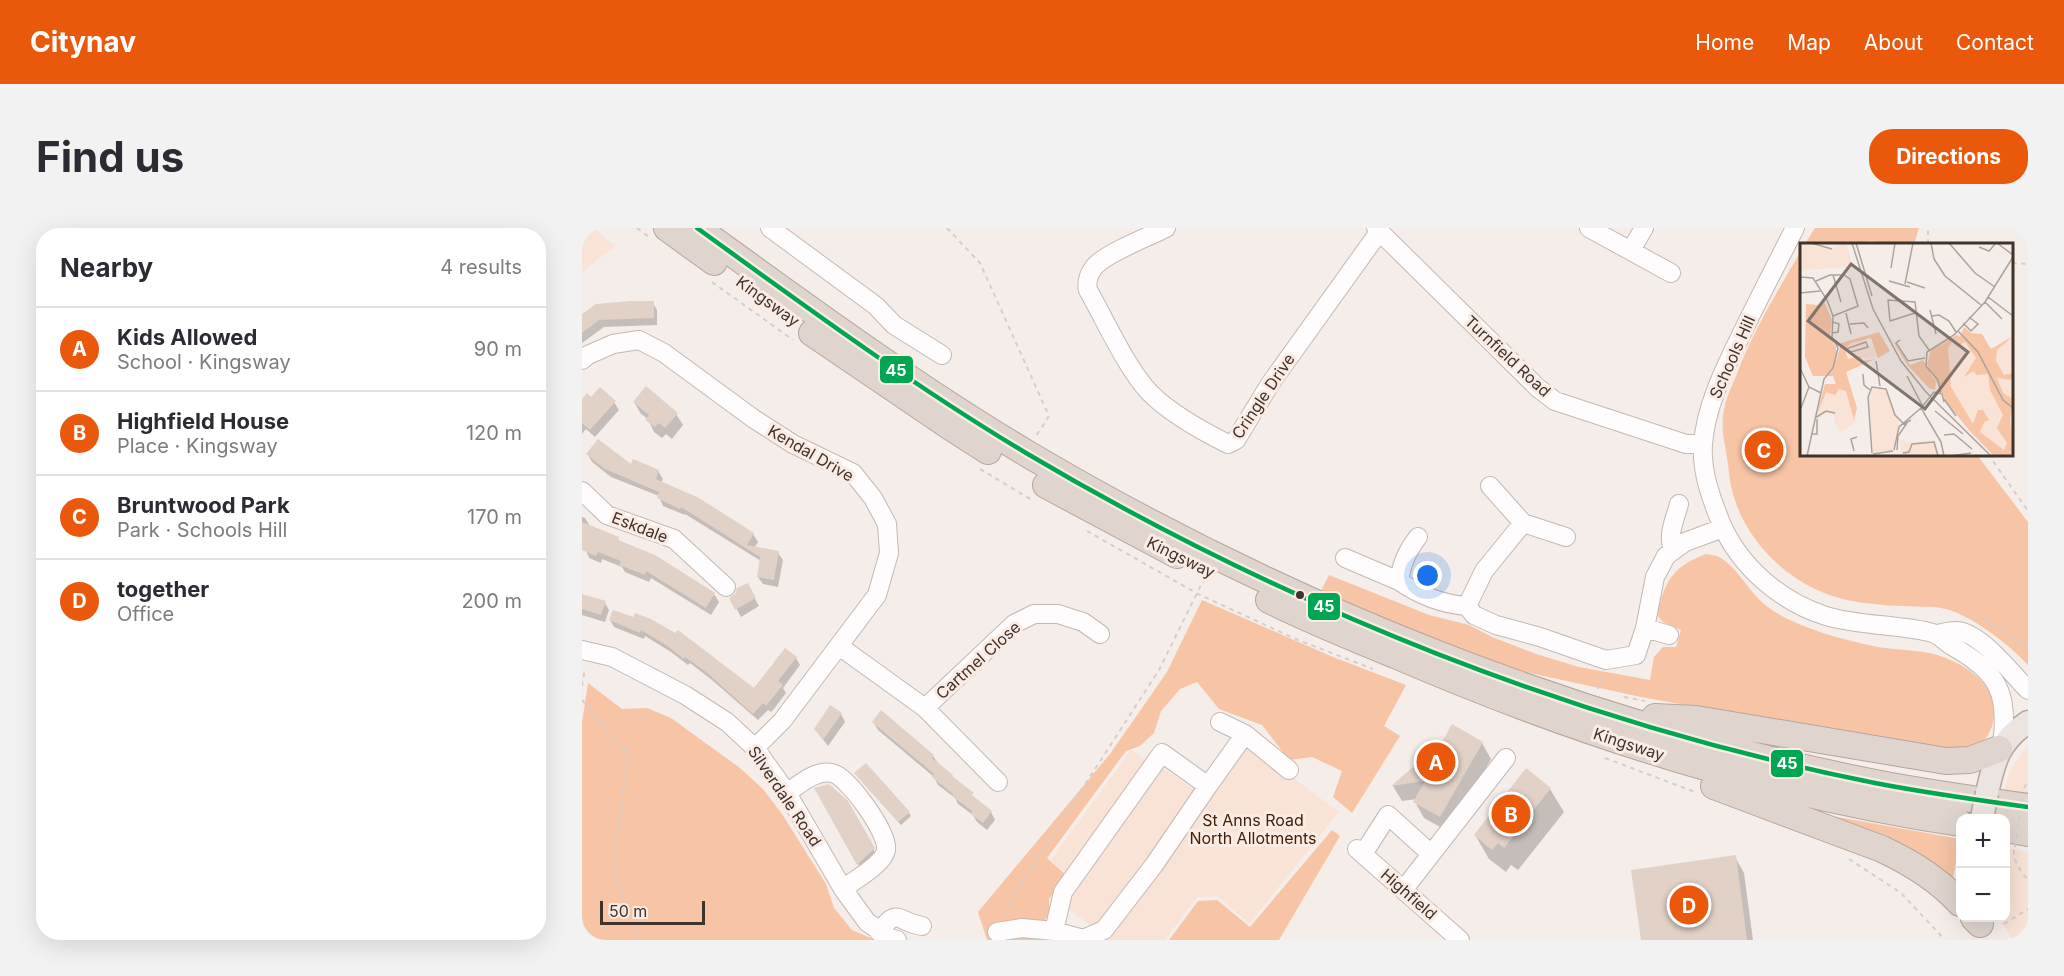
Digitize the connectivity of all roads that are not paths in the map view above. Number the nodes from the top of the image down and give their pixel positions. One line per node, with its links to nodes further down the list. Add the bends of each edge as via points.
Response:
1 (667, 228): 36 (highway, Kingsway, via 821,340 949,426 1082,506 1278,605 1472,689)
2 (697, 228): 36 (highway, Kingsway, via 960,412 1023,452 1156,525 1288,590)
3 (770, 228): 11 (street, via 876,306 894,325)
4 (1166, 228): 8 (street, Cringle Drive, via 1099,263 1090,275 1088,290 1149,392 1228,444 1236,440)
5 (1589, 228): 9 (street)
6 (1644, 228): 9 (street)
7 (1795, 228): 13 (street, Schools Hill, via 1725,369 1712,402)
8 (1377, 230): 13 (street, Turnfield Road, via 1555,401 1686,444)
9 (1631, 250): 10 (street)
10 (1671, 273)
11 (942, 355)
12 (582, 360): 30 (street, Kendal Drive, via 613,344 639,340 664,353 793,444 853,473 887,524 889,553 877,595)
13 (1703, 444): 18 (street, Schools Hill, via 1708,485)
14 (1490, 486): 17 (street)
15 (582, 491): 24 (street, Eskdale, via 607,515 674,539)
16 (1679, 504): 21 (street, via 1670,535)
17 (1523, 523): 20 (street); 25 (street, via 1484,571)
18 (1723, 528): 21 (street); 28 (street, Schools Hill, via 1746,563 1798,604 1843,620)
19 (1418, 537): 23 (street, via 1408,549)
20 (1566, 537)
21 (1673, 550): 26 (street, via 1655,577)
22 (1345, 558): 23 (street)
23 (1399, 581): 25 (street, via 1447,605)
24 (726, 587)
25 (1467, 606): 26 (street, via 1474,615 1496,625 1606,660 1636,655)
26 (1645, 628): 29 (street)
27 (1100, 633): 33 (street, Cartmel Close, via 1083,622 1058,614 1034,614 1014,624)
28 (1937, 634): 32 (street, Schools Hill, via 1958,630 1971,636 1998,656); 38 (street, Schools Hill, via 1978,662 1996,683 2004,709)
29 (1669, 635)
30 (840, 646): 33 (street); 39 (street, Kendal Drive, via 782,721)
31 (585, 651): 39 (street, Silverdale Road, via 612,657 685,695 727,722)
32 (2028, 690)
33 (925, 708): 43 (street)
34 (1220, 722): 37 (street)
35 (2028, 722): 38 (main road)
36 (1605, 725): 38 (highway, via 1696,719 1946,761 1970,760); 41 (highway, Kingsway); 52 (highway, via 1635,754 1882,849 1922,869)
37 (1245, 734): 42 (street); 44 (street)
38 (2001, 747): 47 (main road, bridge)
39 (755, 748): 45 (street, Silverdale Road)
40 (1506, 758): 49 (street)
41 (1753, 768): 46 (highway); 48 (highway, via 1863,807)
42 (1288, 770)
43 (998, 782)
44 (1208, 786): 54 (street, via 1104,930 1083,939); 54 (street, via 1162,753 1063,892)
45 (787, 793): 50 (street, Silverdale Road); 50 (street, via 822,773 839,776 853,788 886,839 881,861)
46 (2025, 802)
47 (1983, 814)
48 (1956, 822)
49 (1431, 854): 51 (street); 51 (street, Highfield, via 1388,815 1360,851)
50 (843, 889): 55 (street, Silverdale Road)
51 (1404, 890): 58 (street, Highfield, via 1435,928)
52 (1956, 899)
53 (922, 926): 55 (street, via 894,917)
54 (1053, 931): 56 (street, via 1022,928)
55 (879, 932): 57 (street, Silverdale Road)
56 (997, 932)
57 (897, 940)
58 (1460, 940)

